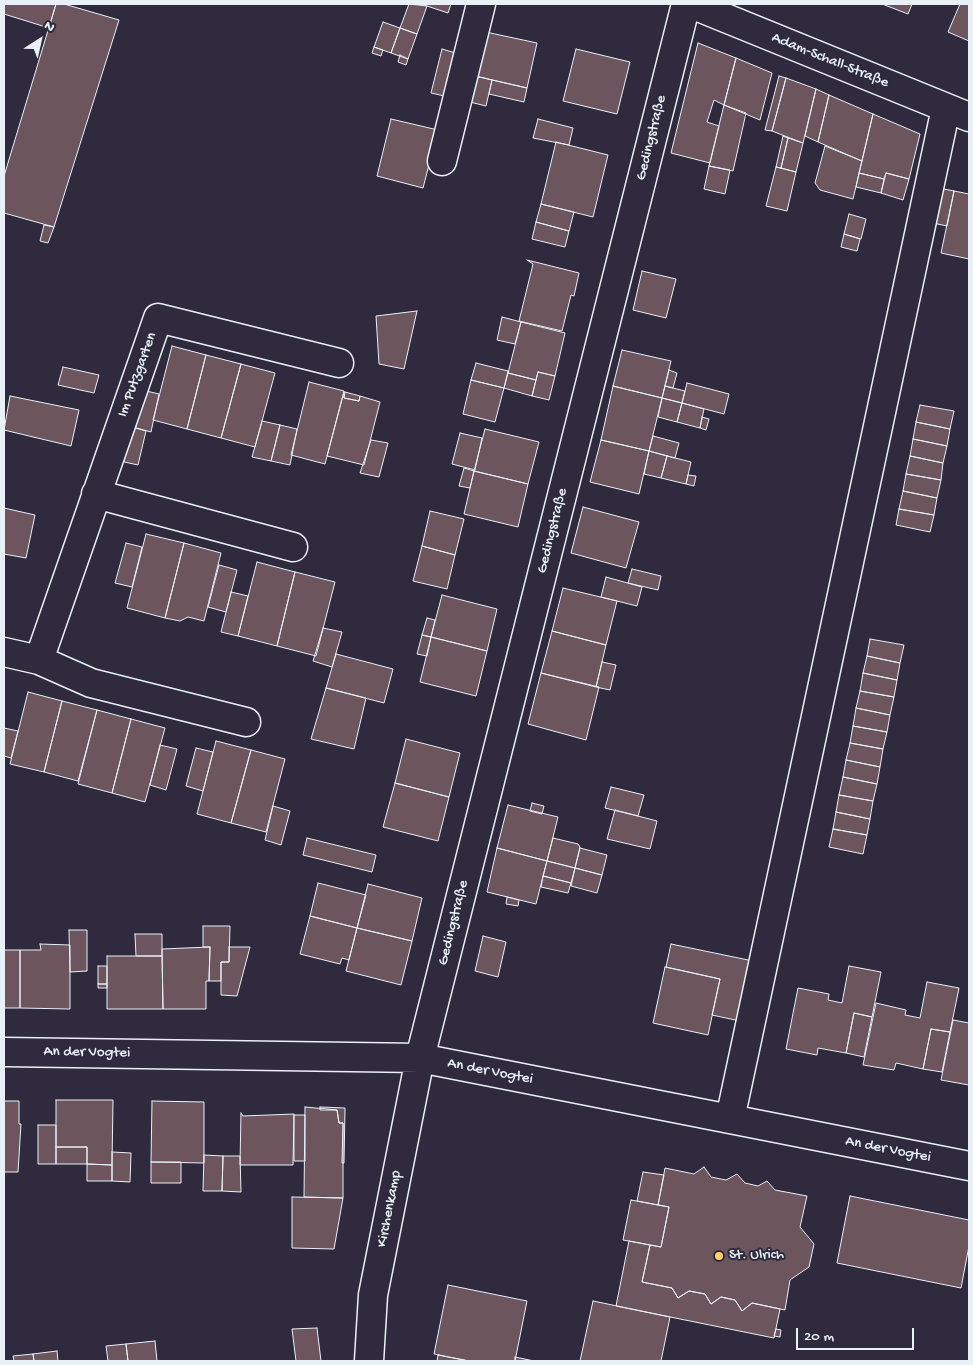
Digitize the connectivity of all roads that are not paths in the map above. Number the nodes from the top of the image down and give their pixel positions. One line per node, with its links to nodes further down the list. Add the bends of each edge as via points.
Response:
1 (481, 4): 5 (street)
2 (686, 4): 13 (street, Gedingstraße)
3 (691, 4): 4 (street, Adam-Schall-Straße)
4 (957, 113): 14 (street)
5 (442, 161)
6 (340, 364): 7 (street, Im Putzgarten, via 158,318)
7 (96, 494): 8 (street); 10 (street, Im Putzgarten)
8 (293, 547)
9 (4, 652): 10 (street)
10 (39, 660): 11 (street, via 91,683)
11 (246, 722)
12 (4, 1052): 13 (street, An der Vogtei)
13 (420, 1058): 14 (street, An der Vogtei); 16 (street, Kirchenkamp, via 372,1295)
14 (730, 1119): 15 (street, An der Vogtei)
15 (969, 1166)
16 (369, 1361)

